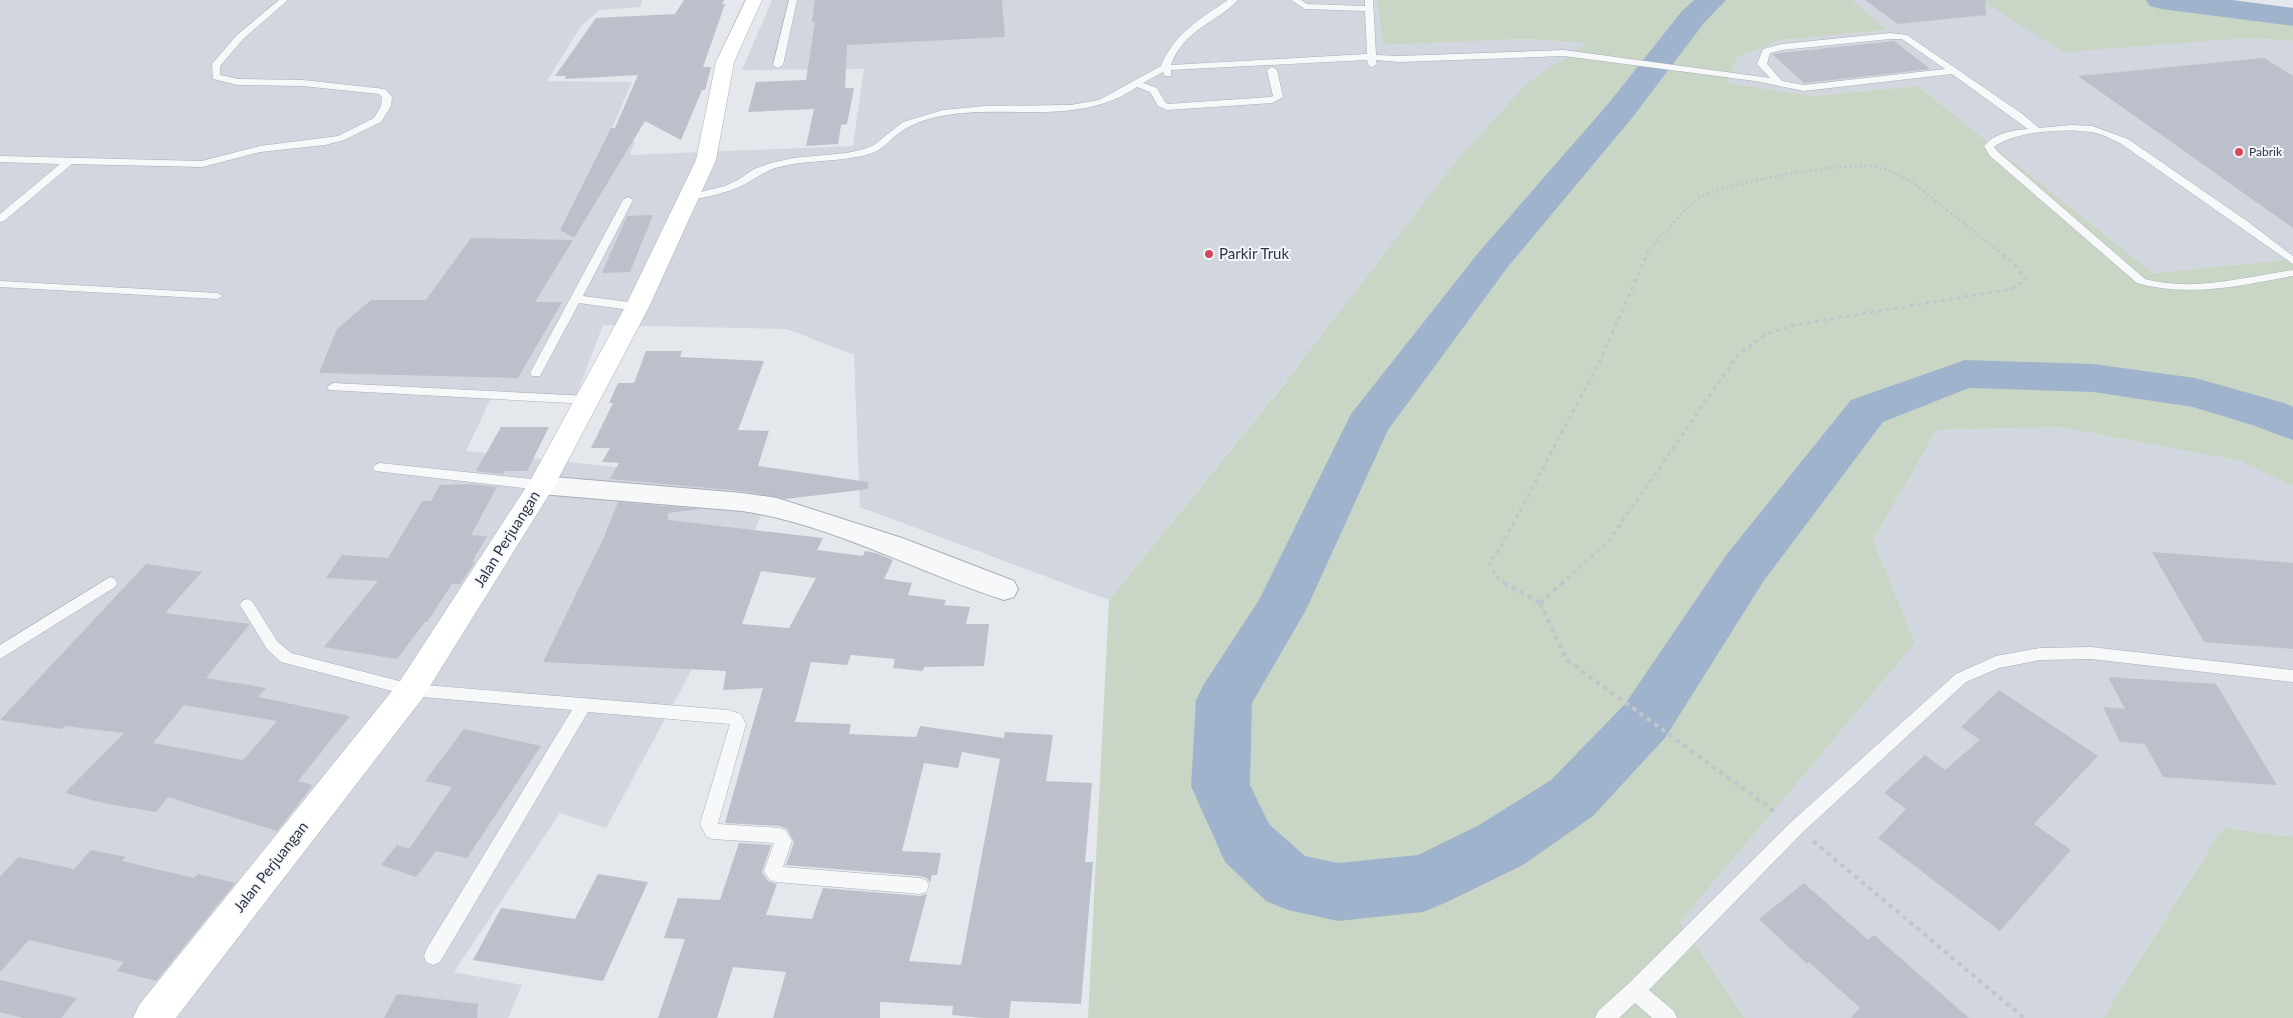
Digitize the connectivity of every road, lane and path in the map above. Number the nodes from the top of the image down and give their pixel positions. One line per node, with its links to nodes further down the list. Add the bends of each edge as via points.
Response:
1 (284, 0): 16 (lane, via 240,37 215,66 216,77 238,82 304,83 382,91 387,98 386,106 378,120 325,142 260,149 202,164)
2 (754, 0): 17 (street, Jalan Perjuangan, via 726,62 710,149)
3 (793, 0): 8 (lane)
4 (1234, 0): 10 (lane, via 1201,22 1179,43 1168,56)
5 (1295, 0): 6 (lane, via 1305,6)
6 (1369, 5): 7 (lane)
7 (1372, 60): 9 (lane); 10 (lane); 12 (lane, via 1564,53)
8 (778, 65)
9 (1272, 70): 10 (lane); 13 (lane, via 1278,97 1272,100 1167,107 1161,104 1154,90)
10 (1167, 71): 13 (lane, via 1148,74)
11 (1954, 71): 12 (lane, via 1816,88); 12 (lane, via 1910,39 1890,36 1766,51 1762,64); 14 (lane)
12 (1779, 83)
13 (1136, 84): 17 (lane, via 1122,95 1091,106 953,111 921,118 897,129 870,151 851,156 782,162 754,172 744,181 723,190)
14 (2037, 130): 20 (lane, via 2078,126 2109,133 2243,223); 21 (lane, via 2006,135 1989,146 1994,154 2141,281 2156,287 2191,288)
15 (0, 159): 16 (lane)
16 (68, 161): 19 (lane)
17 (688, 198): 25 (street, Jalan Perjuangan)
18 (628, 200): 24 (lane)
19 (0, 219)
20 (2293, 261)
21 (2293, 273)
22 (0, 284): 23 (lane)
23 (217, 296)
24 (576, 298): 25 (lane); 26 (lane)
25 (635, 318): 28 (street, Jalan Perjuangan)
26 (536, 373)
27 (333, 387): 28 (lane)
28 (588, 400): 30 (street, Jalan Perjuangan)
29 (380, 468): 30 (lane)
30 (542, 485): 32 (street, via 742,502 777,508 892,545); 37 (street, Jalan Perjuangan)
31 (110, 584): 35 (lane)
32 (1004, 589)
33 (1540, 602): 33 (path, via 1507,586 1493,575 1489,562 1499,550 1599,363 1648,251 1698,198 1736,184 1792,173 1844,166 1878,167 1912,183 2014,264 2026,279 2012,289 1794,325 1766,334 1737,356 1608,542); 39 (path, via 1567,660)
34 (247, 605): 37 (lane, via 272,645 286,658)
35 (0, 653)
36 (2293, 676): 39 (lane, via 2091,653 2040,654 1996,662 1961,678)
37 (411, 690): 38 (lane); 43 (street, Jalan Perjuangan)
38 (584, 705): 40 (lane, via 735,719 738,724 709,824 712,830 780,836 783,841 774,866 776,874); 41 (lane)
39 (1796, 828): 42 (lane); 46 (path)
40 (920, 886)
41 (432, 956)
42 (1635, 991): 44 (lane); 45 (lane)
43 (152, 1018)
44 (1605, 1018)
45 (1668, 1018)
46 (2024, 1018)

